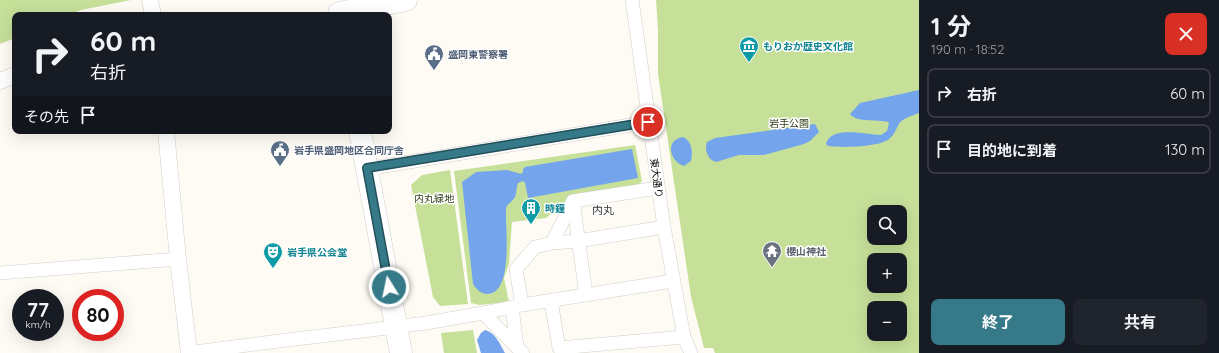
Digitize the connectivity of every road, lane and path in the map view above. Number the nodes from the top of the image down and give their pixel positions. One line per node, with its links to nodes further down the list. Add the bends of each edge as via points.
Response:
1 (150, 0): 4 (street)
2 (406, 0): 5 (highway)
3 (632, 0): 8 (street, 東大通り)
4 (152, 12)
5 (346, 12)
6 (12, 76): 7 (street)
7 (0, 81)
8 (648, 122): 11 (street); 12 (street, 東大通り)
9 (166, 134): 17 (street)
10 (361, 134): 11 (highway)
11 (367, 168): 24 (highway)
12 (658, 188): 13 (street); 14 (street, 東大通り)
13 (573, 201): 15 (street); 16 (street)
14 (664, 227): 15 (street); 19 (street, 東大通り)
15 (578, 240): 16 (street); 20 (street)
16 (552, 243): 22 (street, via 535,247 516,269)
17 (178, 259): 18 (street); 28 (street)
18 (0, 273)
19 (673, 281): 20 (street); 25 (street, 東大通り)
20 (586, 295): 21 (street)
21 (551, 301): 22 (street); 25 (street, via 559,348)
22 (517, 306): 23 (street); 26 (street)
23 (484, 313): 24 (street); 26 (street)
24 (396, 327): 28 (street); 29 (highway)
25 (684, 337): 27 (street, 東大通り)
26 (520, 350)
27 (689, 352)
28 (188, 353)
29 (401, 353)

